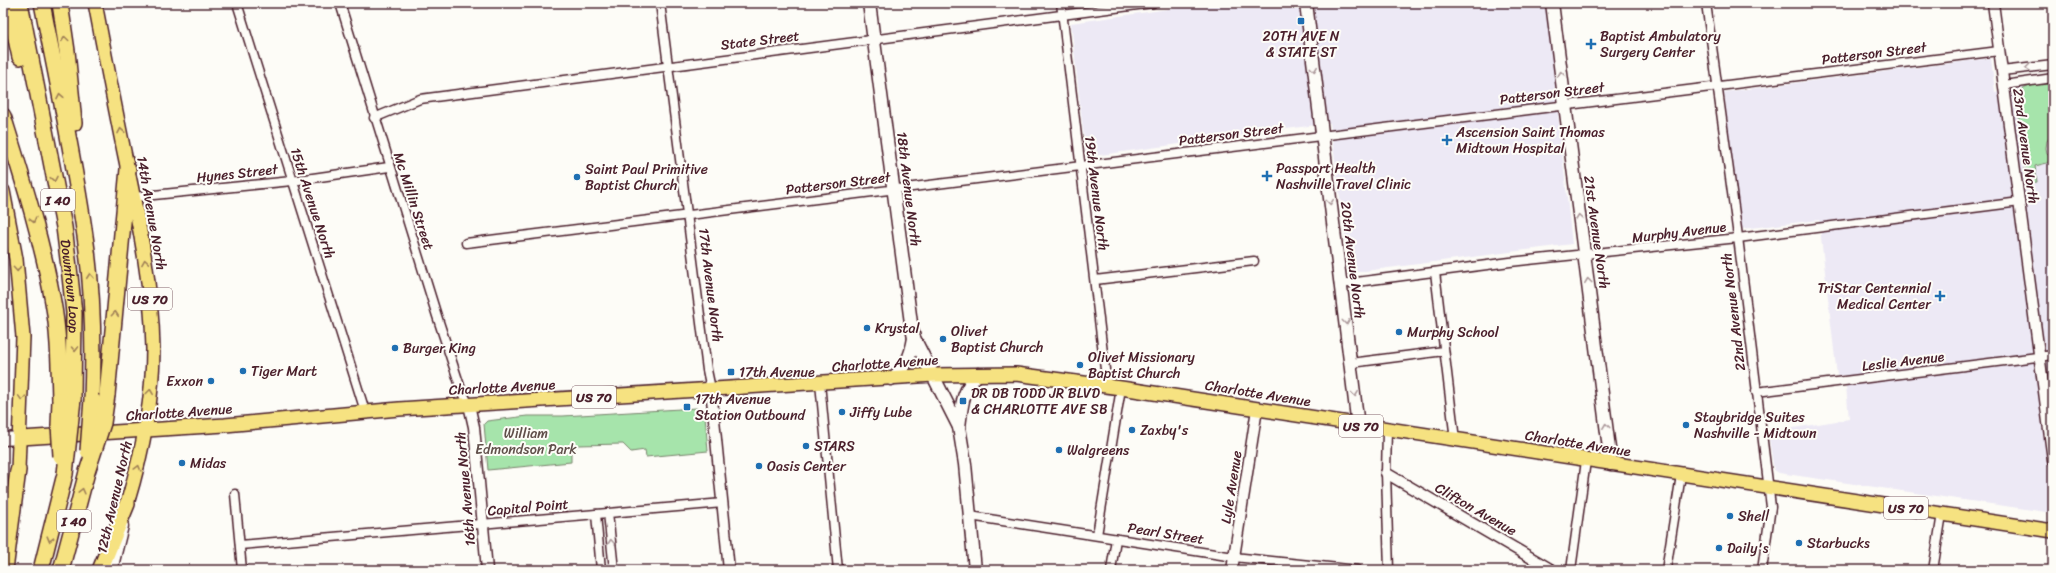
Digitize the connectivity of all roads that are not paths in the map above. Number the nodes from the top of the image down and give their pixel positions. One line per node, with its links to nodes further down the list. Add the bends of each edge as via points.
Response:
1 (8, 3): 29 (highway, via 28,89)
2 (20, 3): 29 (highway, Downtown Loop / I 40)
3 (42, 3): 30 (highway, Downtown Loop / I 40, one-way to 3)
4 (60, 3): 30 (highway, one-way to 4, via 74,126)
5 (95, 3): 33 (main road, 14th Avenue North / US 70, one-way to 5)
6 (237, 3): 34 (street, 15th Avenue North)
7 (340, 3): 27 (street, Mc Millin Street)
8 (660, 3): 19 (street, 17th Avenue North)
9 (869, 3): 17 (main road, 18th Avenue North)
10 (1061, 3): 16 (street, 19th Avenue North)
11 (1153, 3): 16 (street, State Street)
12 (1306, 3): 28 (main road, 20th Avenue North, one-way to 28)
13 (1552, 3): 25 (main road, 21st Avenue North, one-way to 13)
14 (1706, 3): 23 (street, 22nd Avenue North)
15 (1993, 3): 18 (street, 23rd Avenue North)
16 (1062, 14): 17 (street, State Street); 31 (street, 19th Avenue North)
17 (874, 39): 19 (street, State Street); 35 (main road, 18th Avenue North)
18 (1999, 50): 21 (street, 23rd Avenue North); 23 (street, Patterson Street)
19 (668, 65): 27 (street, State Street, via 420,99); 39 (street, 17th Avenue North)
20 (2053, 65): 21 (street, one-way to 21)
21 (2002, 71): 24 (street, 23rd Avenue North)
22 (2053, 78): 24 (street)
23 (1717, 85): 25 (street, Patterson Street); 41 (street, 22nd Avenue North)
24 (2004, 85): 38 (street, 23rd Avenue North)
25 (1565, 104): 28 (street, Patterson Street); 43 (main road, 21st Avenue North, one-way to 25)
26 (3, 116): 61 (highway, one-way to 61, via 53,302)
27 (374, 118): 32 (street, Mc Millin Street)
28 (1322, 135): 31 (street, Patterson Street); 47 (main road, 20th Avenue North, one-way to 47)
29 (49, 152): 61 (highway, Downtown Loop / I 40, one-way to 61, via 64,227 74,313)
30 (73, 162): 76 (highway, Downtown Loop / I 40, one-way to 30, bridge, via 93,333 86,236)
31 (1079, 166): 35 (street, Patterson Street); 46 (street, 19th Avenue North)
32 (389, 167): 34 (street, Hynes Street); 62 (street, Mc Millin Street, via 442,333)
33 (128, 169): 37 (main road, 14th Avenue North / US 70); 76 (highway, one-way to 33, bridge, via 103,423 107,395)
34 (292, 180): 37 (street, Hynes Street); 64 (street, 15th Avenue North)
35 (894, 189): 39 (street, Patterson Street); 48 (main road, 18th Avenue North)
36 (3, 191): 40 (main road)
37 (134, 197): 67 (main road, 14th Avenue North / US 70, one-way to 37, via 153,349 147,275)
38 (2020, 202): 41 (street, Murphy Avenue); 51 (street, 23rd Avenue North)
39 (688, 215): 42 (street, Patterson Street); 59 (street, 17th Avenue North)
40 (6, 217): 69 (main road, one-way to 69, via 16,259 23,337)
41 (1738, 238): 43 (street, Murphy Avenue); 60 (street, 22nd Avenue North)
42 (466, 243)
43 (1585, 255): 45 (street, Murphy Avenue); 74 (main road, 21st Avenue North, one-way to 43)
44 (1254, 261): 46 (street)
45 (1435, 272): 47 (street, Murphy Avenue); 49 (street)
46 (1095, 280): 57 (street, 19th Avenue North)
47 (1341, 284): 52 (main road, 20th Avenue North, one-way to 52)
48 (914, 338): 54 (main road, 18th Avenue North); 55 (main road, via 912,353 907,363)
49 (1444, 351): 52 (street); 71 (street)
50 (2053, 355): 51 (street, Leslie Avenue)
51 (2040, 356): 60 (street, Leslie Avenue); 72 (street, 23rd Avenue North)
52 (1351, 363): 65 (main road, 20th Avenue North, one-way to 65)
53 (978, 374): 54 (main road, Charlotte Avenue / US 70); 57 (main road, Charlotte Avenue / US 70, via 1028,375); 66 (main road, via 964,394)
54 (934, 375): 55 (main road, Charlotte Avenue / US 70); 66 (main road, 18th Avenue North)
55 (891, 378): 56 (main road, Charlotte Avenue / US 70)
56 (820, 383): 59 (main road, Charlotte Avenue / US 70); 104 (street)
57 (1107, 386): 58 (main road, Charlotte Avenue / US 70)
58 (1121, 388): 63 (main road, Charlotte Avenue / US 70); 90 (street)
59 (711, 390): 62 (main road, Charlotte Avenue / US 70); 81 (street, 17th Avenue North)
60 (1756, 392): 79 (street, 22nd Avenue North)
61 (66, 399): 95 (highway, I 40, one-way to 95, bridge, via 59,447 65,474)
62 (469, 405): 64 (main road, Charlotte Avenue / US 70); 87 (street, 16th Avenue North, via 474,427)
63 (1257, 409): 65 (main road, Charlotte Avenue / US 70); 93 (street, Lyle Avenue)
64 (364, 411): 67 (main road, Charlotte Avenue / US 70, via 253,423)
65 (1358, 426): 68 (main road, Charlotte Avenue / US 70)
66 (959, 427): 86 (main road, via 966,464)
67 (145, 430): 69 (main road, Charlotte Avenue / US 70); 82 (main road, 12th Avenue North, one-way to 67, via 142,454)
68 (1387, 430): 71 (main road, Charlotte Avenue / US 70); 77 (street)
69 (21, 438): 70 (main road); 75 (main road)
70 (3, 439)
71 (1455, 440): 73 (main road, Charlotte Avenue / US 70)
72 (2053, 460)
73 (1586, 461): 74 (main road, Charlotte Avenue / US 70); 111 (street)
74 (1611, 464): 78 (main road, Charlotte Avenue / US 70)
75 (18, 470): 89 (street); 94 (highway)
76 (87, 472): 96 (highway, Downtown Loop / I 40, one-way to 76)
77 (1386, 473): 109 (street); 110 (street, Clifton Avenue)
78 (1681, 475): 79 (main road, Charlotte Avenue / US 70); 112 (street)
79 (1768, 487): 85 (main road, Charlotte Avenue / US 70); 113 (street, 22nd Avenue North, via 1771,507)
80 (235, 494): 92 (street)
81 (722, 503): 83 (street, Capital Point); 103 (street, 17th Avenue North)
82 (127, 504): 97 (highway); 98 (street, 12th Avenue North, via 121,543)
83 (608, 513): 84 (street, Capital Point); 102 (street, one-way to 83)
84 (596, 514): 87 (street, Capital Point); 101 (street)
85 (1942, 514): 88 (main road, Charlotte Avenue / US 70); 114 (street)
86 (970, 516): 90 (street, Pearl Street); 105 (main road)
87 (483, 524): 92 (street, Capital Point); 100 (street, 16th Avenue North)
88 (2053, 531)
89 (3, 533)
90 (1097, 535): 91 (street, Pearl Street)
91 (1116, 539): 93 (street, Pearl Street); 106 (street)
92 (240, 545): 99 (street)
93 (1234, 557): 107 (street, Lyle Avenue); 108 (street, Pearl Street)
94 (5, 570)
95 (41, 570)
96 (61, 570)
97 (100, 570)
98 (113, 570)
99 (242, 570)
100 (487, 570)
101 (601, 570)
102 (614, 570)
103 (729, 570)
104 (838, 570)
105 (975, 570)
106 (1111, 570)
107 (1232, 570)
108 (1358, 570)
109 (1389, 570)
110 (1552, 570)
111 (1571, 570)
112 (1666, 570)
113 (1762, 570)
114 (1933, 570)

